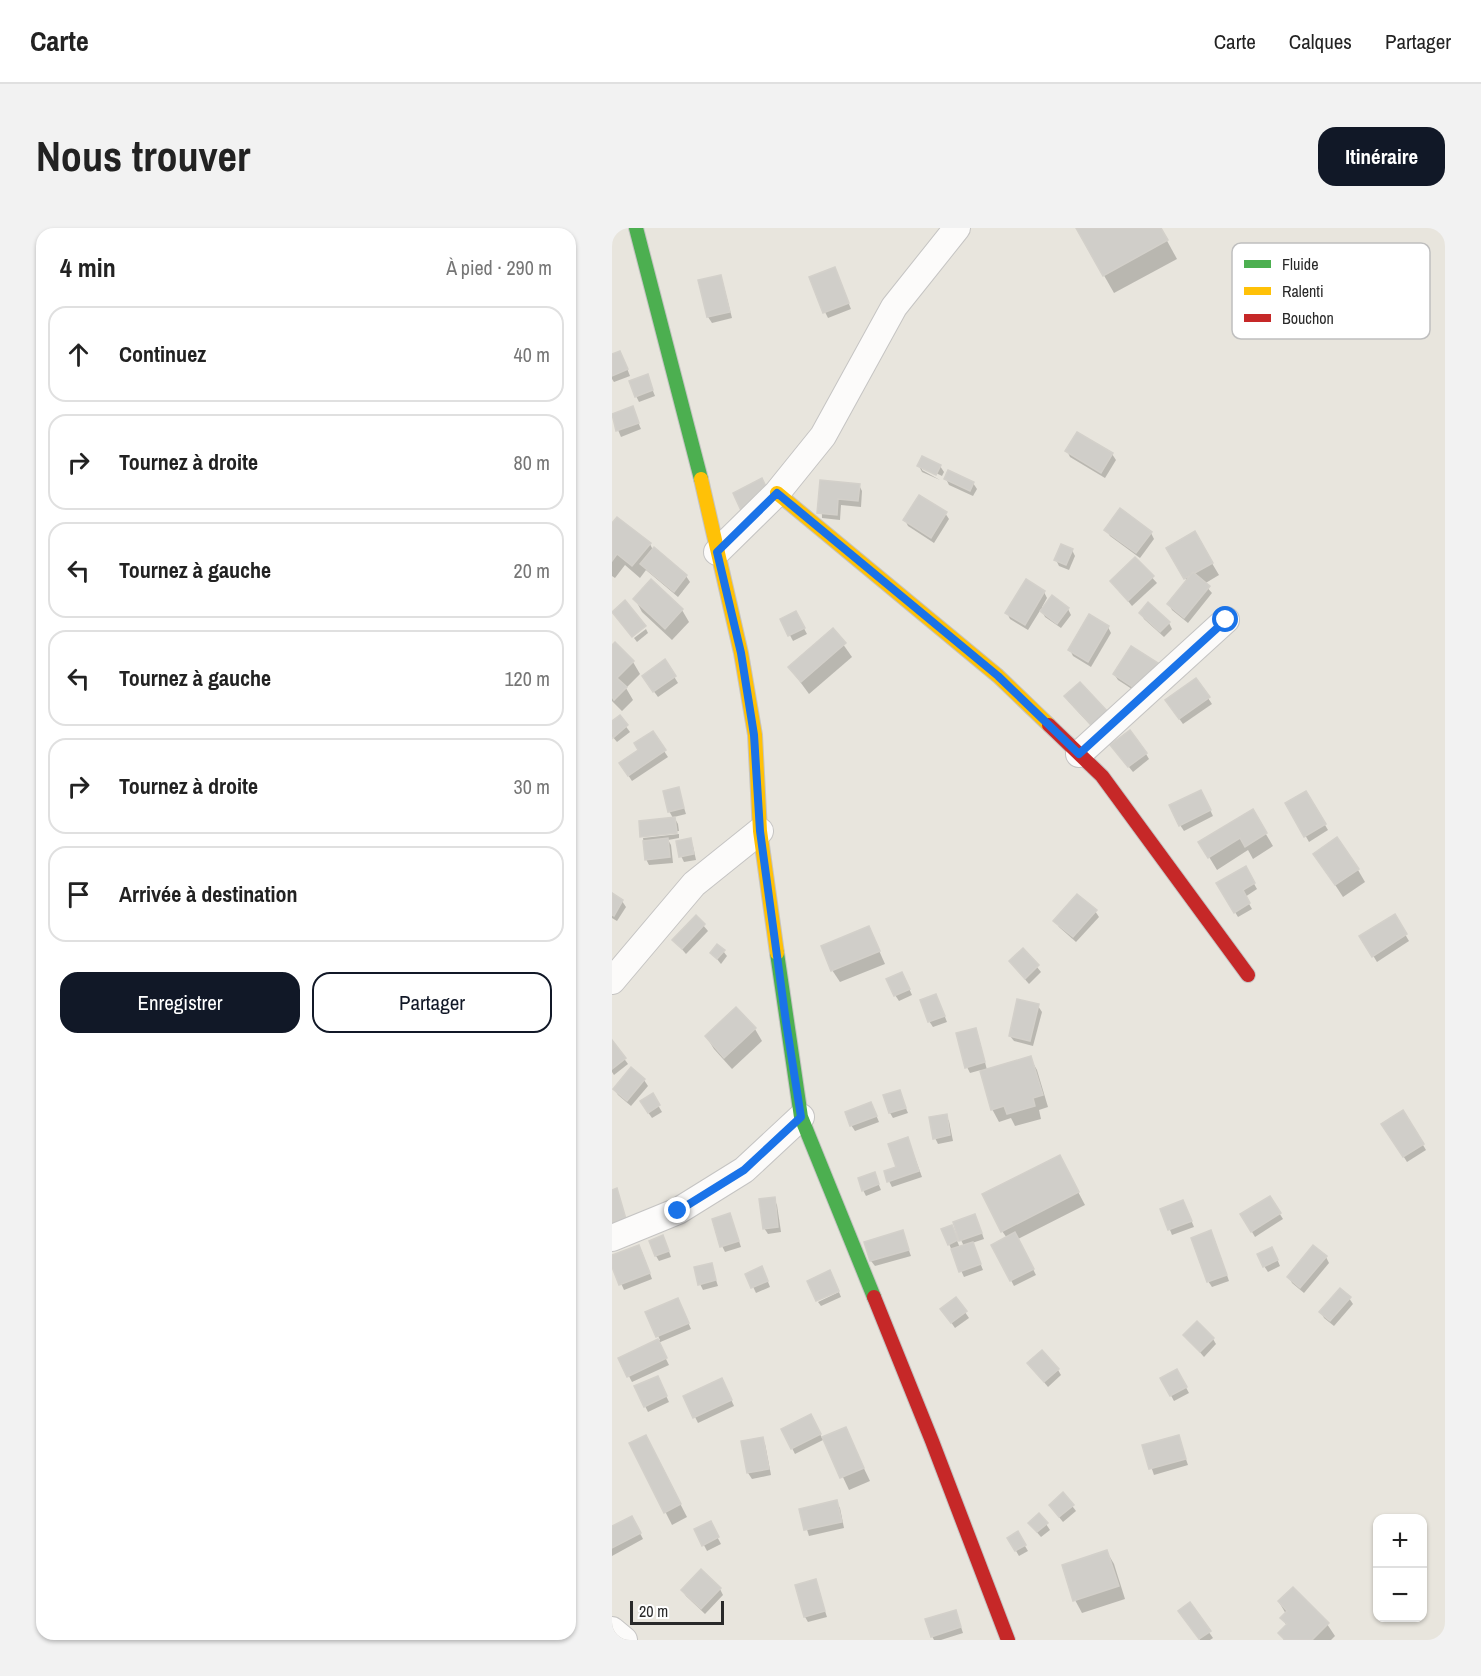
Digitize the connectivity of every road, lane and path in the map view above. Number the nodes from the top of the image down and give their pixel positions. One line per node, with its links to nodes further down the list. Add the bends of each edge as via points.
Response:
1 (636, 228): 4 (street)
2 (957, 228): 3 (street, via 894,307 824,436)
3 (777, 493): 4 (street); 6 (street, via 998,676)
4 (717, 552): 7 (street, via 741,653 754,735)
5 (1226, 620): 6 (street)
6 (1079, 754): 8 (street, via 1102,776)
7 (760, 831): 9 (street, via 693,884); 10 (street)
8 (1248, 975)
9 (612, 981)
10 (801, 1117): 11 (street, via 735,1176 678,1211); 14 (street)
11 (612, 1238)
12 (612, 1630): 13 (street)
13 (624, 1640)
14 (1008, 1640)

